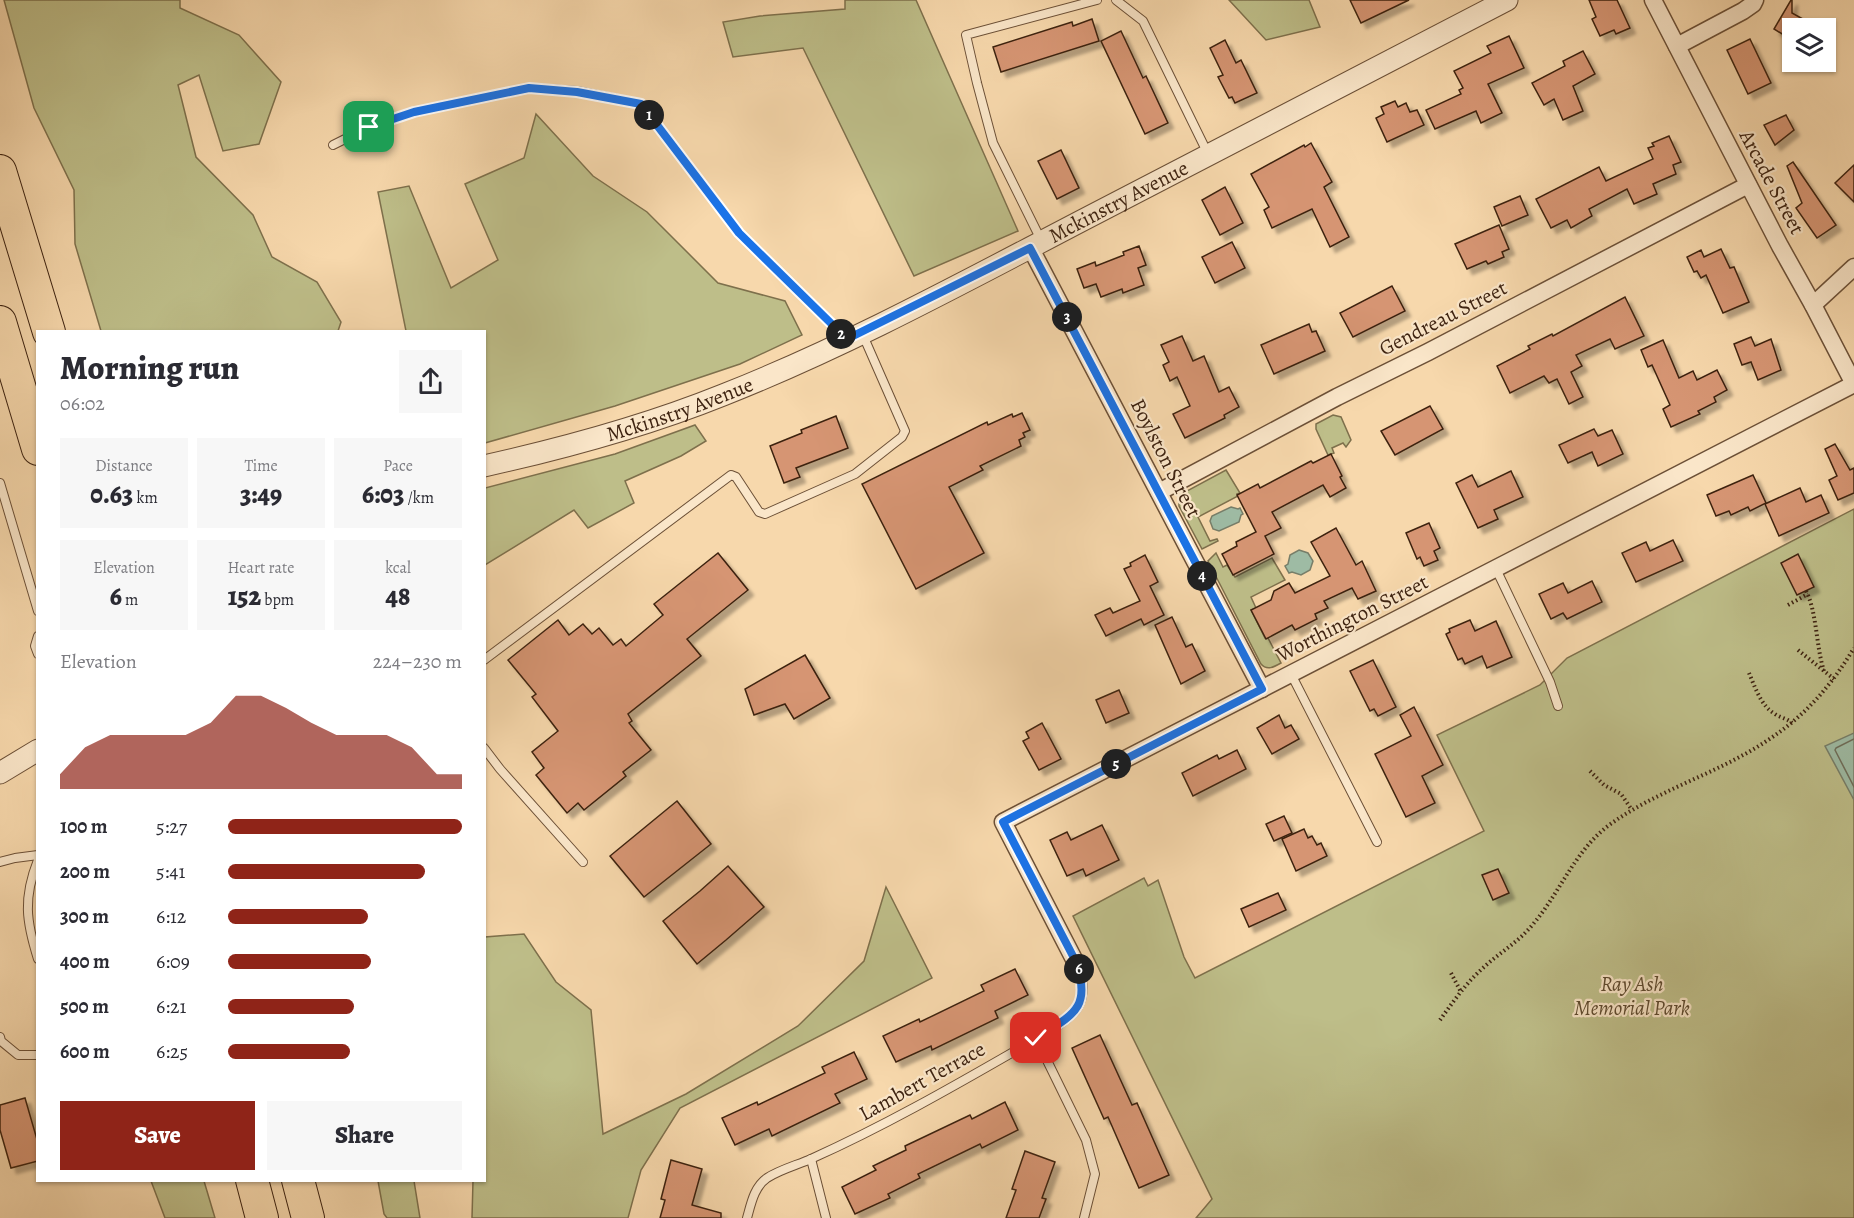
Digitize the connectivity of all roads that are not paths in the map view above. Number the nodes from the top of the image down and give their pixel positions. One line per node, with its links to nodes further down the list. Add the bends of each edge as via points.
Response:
1 (1097, 0): 11 (lane, via 966,35 993,143)
2 (1116, 0): 8 (lane, via 1143,21)
3 (1507, 0): 8 (street, Mckinstry Avenue)
4 (1653, 0): 6 (street, Arcade Street)
5 (1755, 0): 6 (street, via 1743,11)
6 (1677, 46): 10 (street, Arcade Street)
7 (333, 145): 16 (lane, via 369,127 414,112 529,88 641,104 739,233)
8 (1209, 155): 11 (street, Mckinstry Avenue)
9 (0, 171): 15 (highway)
10 (1748, 185): 13 (street, Arcade Street); 21 (street, Gendreau Street)
11 (1036, 245): 16 (street, Mckinstry Avenue); 21 (street, Boylston Street)
12 (1854, 267): 13 (street)
13 (1813, 305): 17 (street, Arcade Street)
14 (0, 322): 18 (highway)
15 (48, 330)
16 (854, 336): 19 (street, Mckinstry Avenue, via 764,378 678,411 590,440); 24 (lane, via 904,431 902,437 855,474 765,514 759,512 736,477 731,476)
17 (1854, 384): 22 (street, Worthington Street)
18 (36, 442)
19 (486, 466)
20 (0, 483): 23 (lane)
21 (1159, 492): 26 (street, Boylston Street)
22 (1496, 569): 25 (street, Worthington Street); 27 (lane)
23 (36, 604)
24 (486, 659)
25 (1291, 674): 26 (street, Worthington Street); 31 (lane)
26 (1262, 689): 37 (street, Worthington Street, via 1003,822)
27 (1558, 706)
28 (36, 751): 30 (street)
29 (486, 751): 34 (lane)
30 (0, 773)
31 (1377, 842)
32 (36, 857): 33 (lane)
33 (0, 862)
34 (583, 862)
35 (36, 864): 36 (lane, via 27,908)
36 (36, 954)
37 (1078, 967): 39 (lane, Worthington Street, via 1082,984 1078,1007 1065,1021)
38 (0, 1037): 40 (lane, via 18,1055)
39 (1036, 1038): 41 (lane, Lambert Terrace); 48 (lane, via 1086,1140 1095,1174)
40 (36, 1055)
41 (811, 1160): 46 (lane, Lambert Terrace, via 766,1179 754,1192); 47 (lane)
42 (253, 1182): 44 (highway)
43 (299, 1182): 45 (highway)
44 (262, 1218)
45 (308, 1218)
46 (747, 1218)
47 (825, 1218)
48 (1084, 1218)

